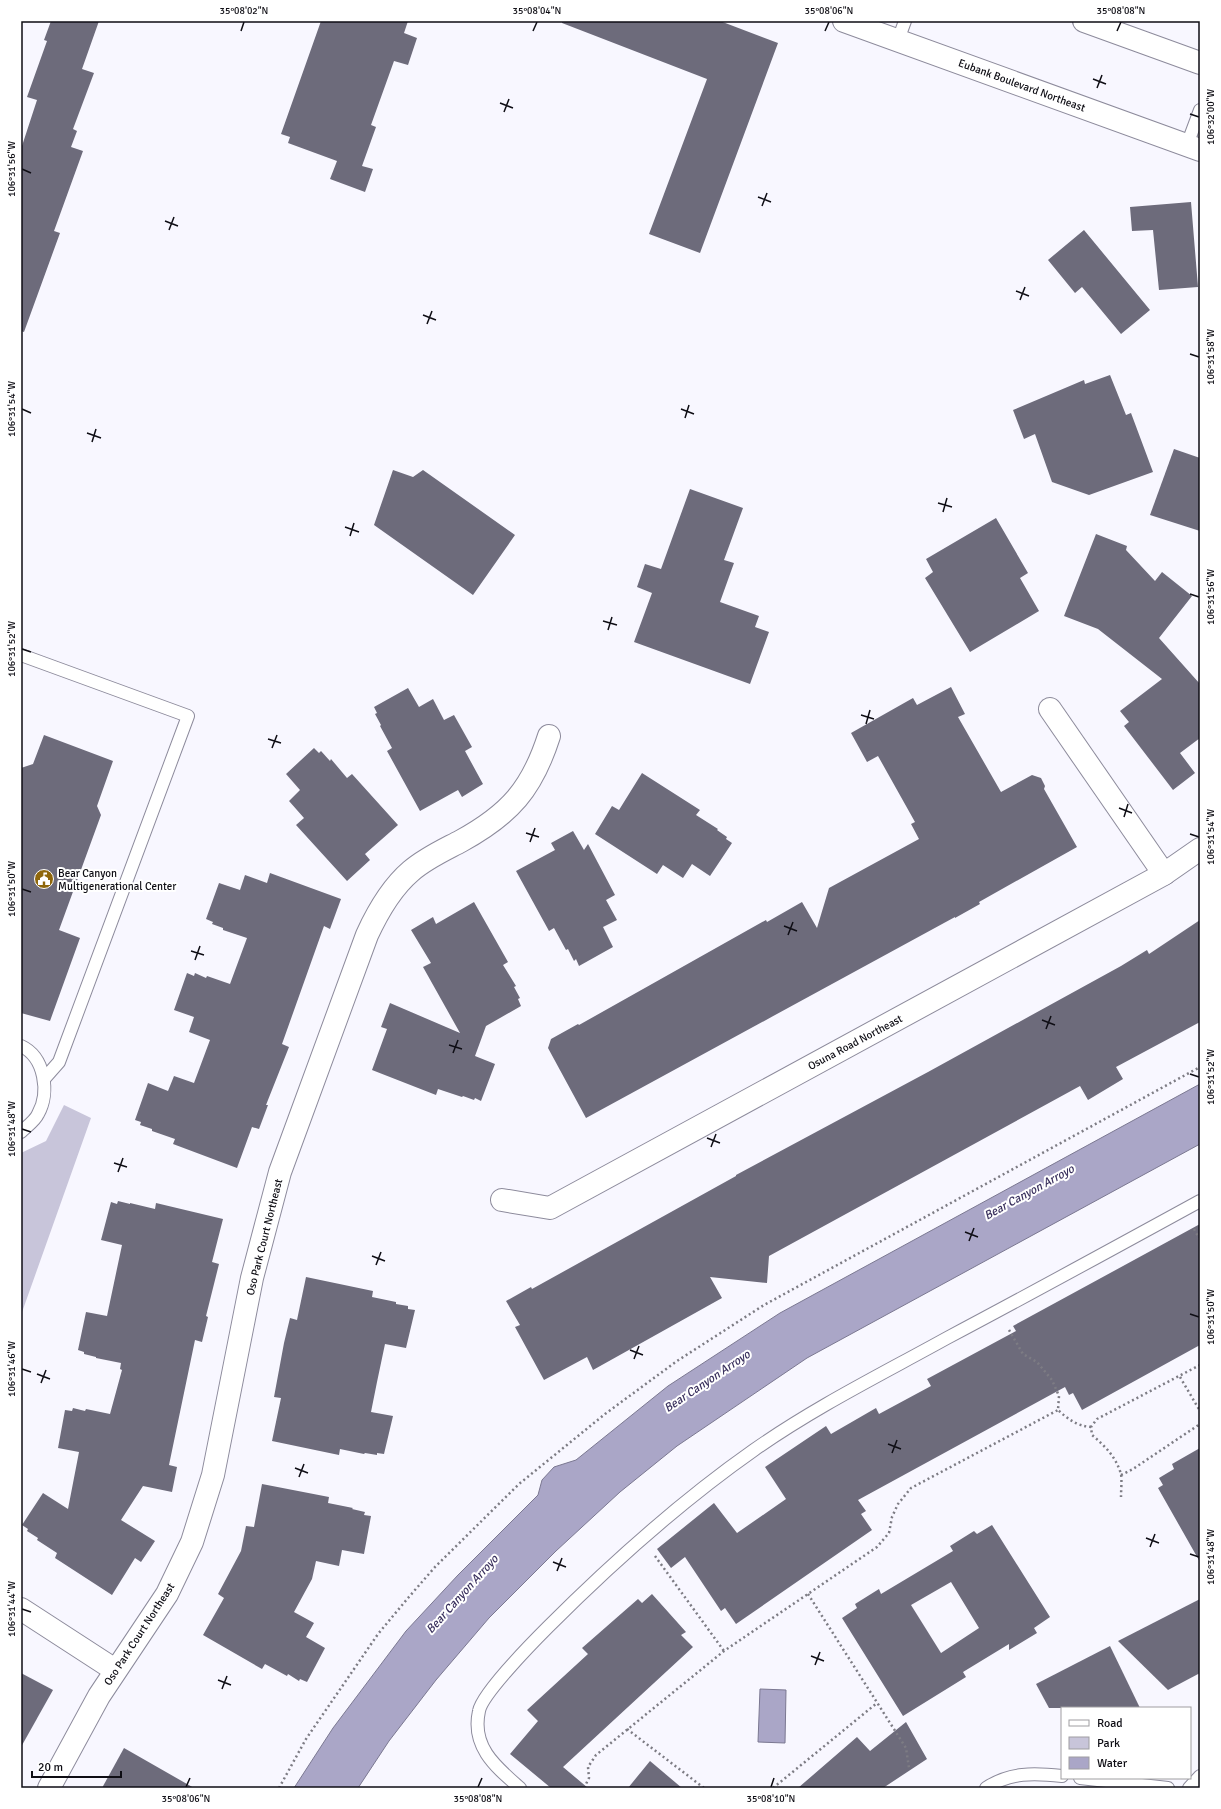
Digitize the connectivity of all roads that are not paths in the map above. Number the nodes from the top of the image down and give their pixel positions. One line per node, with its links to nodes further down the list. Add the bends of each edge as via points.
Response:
1 (844, 21): 3 (street, Eubank Boulevard Northeast)
2 (1084, 21): 4 (street)
3 (902, 31): 6 (street, Eubank Boulevard Northeast)
4 (1200, 63)
5 (1200, 110): 6 (lane)
6 (1194, 147)
7 (21, 655): 13 (lane, via 188,716 59,1062)
8 (1050, 709): 11 (street)
9 (550, 736): 18 (street, Oso Park Court Northeast, via 532,780 509,808 481,830 412,870 386,898 375,916 280,1172 252,1278 213,1474 199,1522 181,1568 167,1594)
10 (1200, 849): 11 (street, Osuna Road Northeast)
11 (1164, 874): 15 (street, Osuna Road Northeast, via 550,1208)
12 (21, 1046): 13 (lane, via 36,1060)
13 (44, 1079): 14 (lane, via 44,1098 38,1115)
14 (21, 1132)
15 (502, 1200)
16 (1200, 1201): 23 (lane, via 816,1409 754,1450 638,1541 532,1643 481,1702 477,1724 478,1738 483,1750)
17 (21, 1609): 18 (street)
18 (115, 1670): 22 (street, Oso Park Court Northeast)
19 (1061, 1776): 24 (lane, via 1018,1774)
20 (1200, 1776): 26 (lane)
21 (1089, 1779): 25 (lane)
22 (49, 1788)
23 (520, 1788)
24 (986, 1788)
25 (1168, 1788)
26 (1189, 1788)

